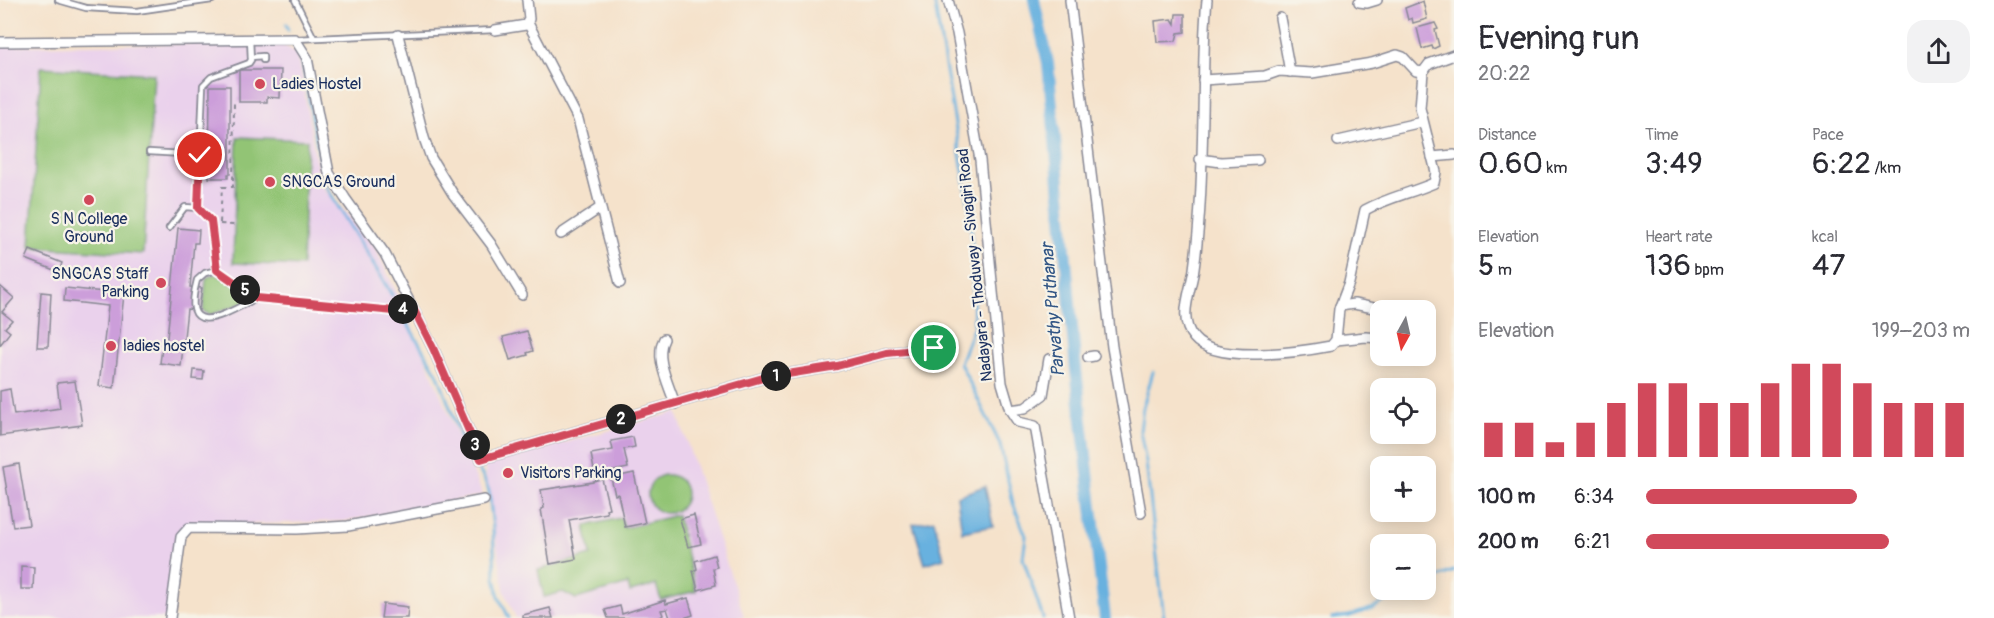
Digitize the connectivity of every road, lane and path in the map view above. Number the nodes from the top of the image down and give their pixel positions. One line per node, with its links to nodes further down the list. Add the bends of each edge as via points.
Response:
1 (58, 0): 2 (lane, via 86,8 137,11)
2 (212, 0)
3 (296, 0): 14 (lane)
4 (527, 0): 11 (street)
5 (948, 0): 53 (street, Nadayara - Thoduvay - Sivagiri Road, via 980,160 995,325 1002,383)
6 (1070, 0): 55 (street, via 1112,346)
7 (1207, 0): 23 (street)
8 (1377, 0): 9 (street)
9 (1359, 2)
10 (1280, 18): 21 (street)
11 (528, 23): 12 (street); 35 (street, via 578,119)
12 (495, 30): 13 (lane)
13 (398, 34): 14 (lane); 42 (street, via 431,158)
14 (314, 38): 16 (lane)
15 (250, 39): 16 (street); 17 (street); 19 (lane)
16 (295, 39): 44 (street, via 307,58 329,173 385,254)
17 (0, 42)
18 (1454, 55): 22 (street, via 1429,64)
19 (250, 57): 20 (lane); 28 (lane, via 249,63 204,82)
20 (263, 60)
21 (1290, 72): 22 (street, via 1311,73 1397,55); 23 (street)
22 (1423, 72): 25 (street)
23 (1203, 80): 31 (street)
24 (234, 102): 33 (path, via 233,187)
25 (1422, 122): 26 (street); 30 (street)
26 (1338, 141)
27 (149, 152): 28 (lane)
28 (200, 155): 34 (lane)
29 (1454, 155): 30 (street)
30 (1432, 157): 45 (street, via 1434,183 1365,210)
31 (1200, 159): 32 (street); 49 (street, via 1194,268 1184,321 1194,338 1207,349 1240,354 1326,347)
32 (1258, 160)
33 (222, 187)
34 (198, 208): 38 (lane, via 185,207); 40 (lane, via 211,221)
35 (600, 208): 39 (street); 41 (street)
36 (220, 224): 37 (path)
37 (234, 225)
38 (169, 228)
39 (561, 234)
40 (217, 270): 43 (lane); 43 (lane, via 197,280 193,303 200,317 214,319)
41 (620, 284)
42 (522, 295)
43 (257, 298): 44 (lane, via 394,311)
44 (412, 306): 52 (street, via 481,459)
45 (1340, 306): 46 (street); 49 (street)
46 (1370, 307)
47 (1370, 337): 49 (street)
48 (664, 339): 52 (street, via 661,357)
49 (1336, 340)
50 (934, 348): 52 (street, via 887,353 763,378)
51 (1049, 359): 53 (street, via 1043,395 1025,408)
52 (675, 404)
53 (1010, 410): 57 (street, via 1017,422 1035,426)
54 (484, 500): 56 (street, via 348,526 297,530 189,528 181,537)
55 (1141, 513)
56 (170, 618)
57 (1069, 618)

